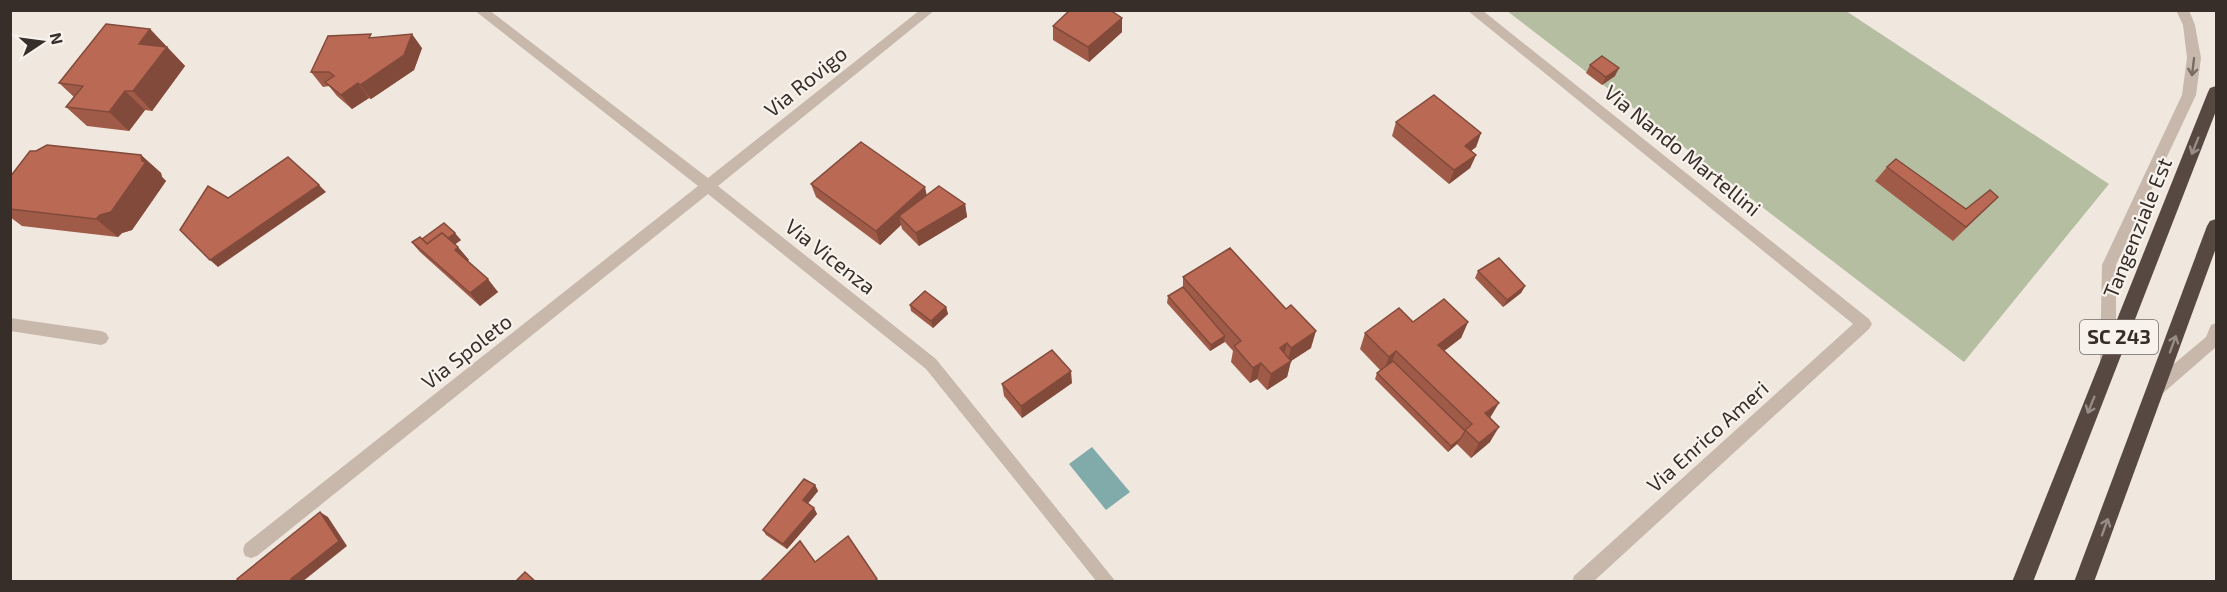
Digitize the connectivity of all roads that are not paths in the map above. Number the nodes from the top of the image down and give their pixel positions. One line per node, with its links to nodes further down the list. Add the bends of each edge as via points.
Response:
1 (480, 10): 6 (street, Via Vicenza)
2 (929, 10): 6 (street, Via Rovigo)
3 (1473, 10): 9 (street, Via Nando Martellini)
4 (2182, 10): 12 (street, one-way to 12, via 2189,25 2194,58 2189,95 2109,265)
5 (2217, 92): 12 (highway, Tangenziale Est / SC 243, one-way to 12)
6 (709, 187): 14 (street, Via Spoleto); 15 (street, Via Vicenza, via 931,364)
7 (2217, 226): 13 (highway, SC 243, one-way to 7)
8 (10, 324): 11 (street)
9 (1864, 324): 16 (street, Via Enrico Ameri)
10 (2217, 330): 13 (street, via 2212,340)
11 (101, 338)
12 (2108, 365): 17 (highway, Tangenziale Est / SC 243, one-way to 17)
13 (2156, 389): 18 (highway, SC 243, one-way to 13)
14 (251, 550)
15 (1108, 582)
16 (1580, 582)
17 (2022, 582)
18 (2084, 582)

